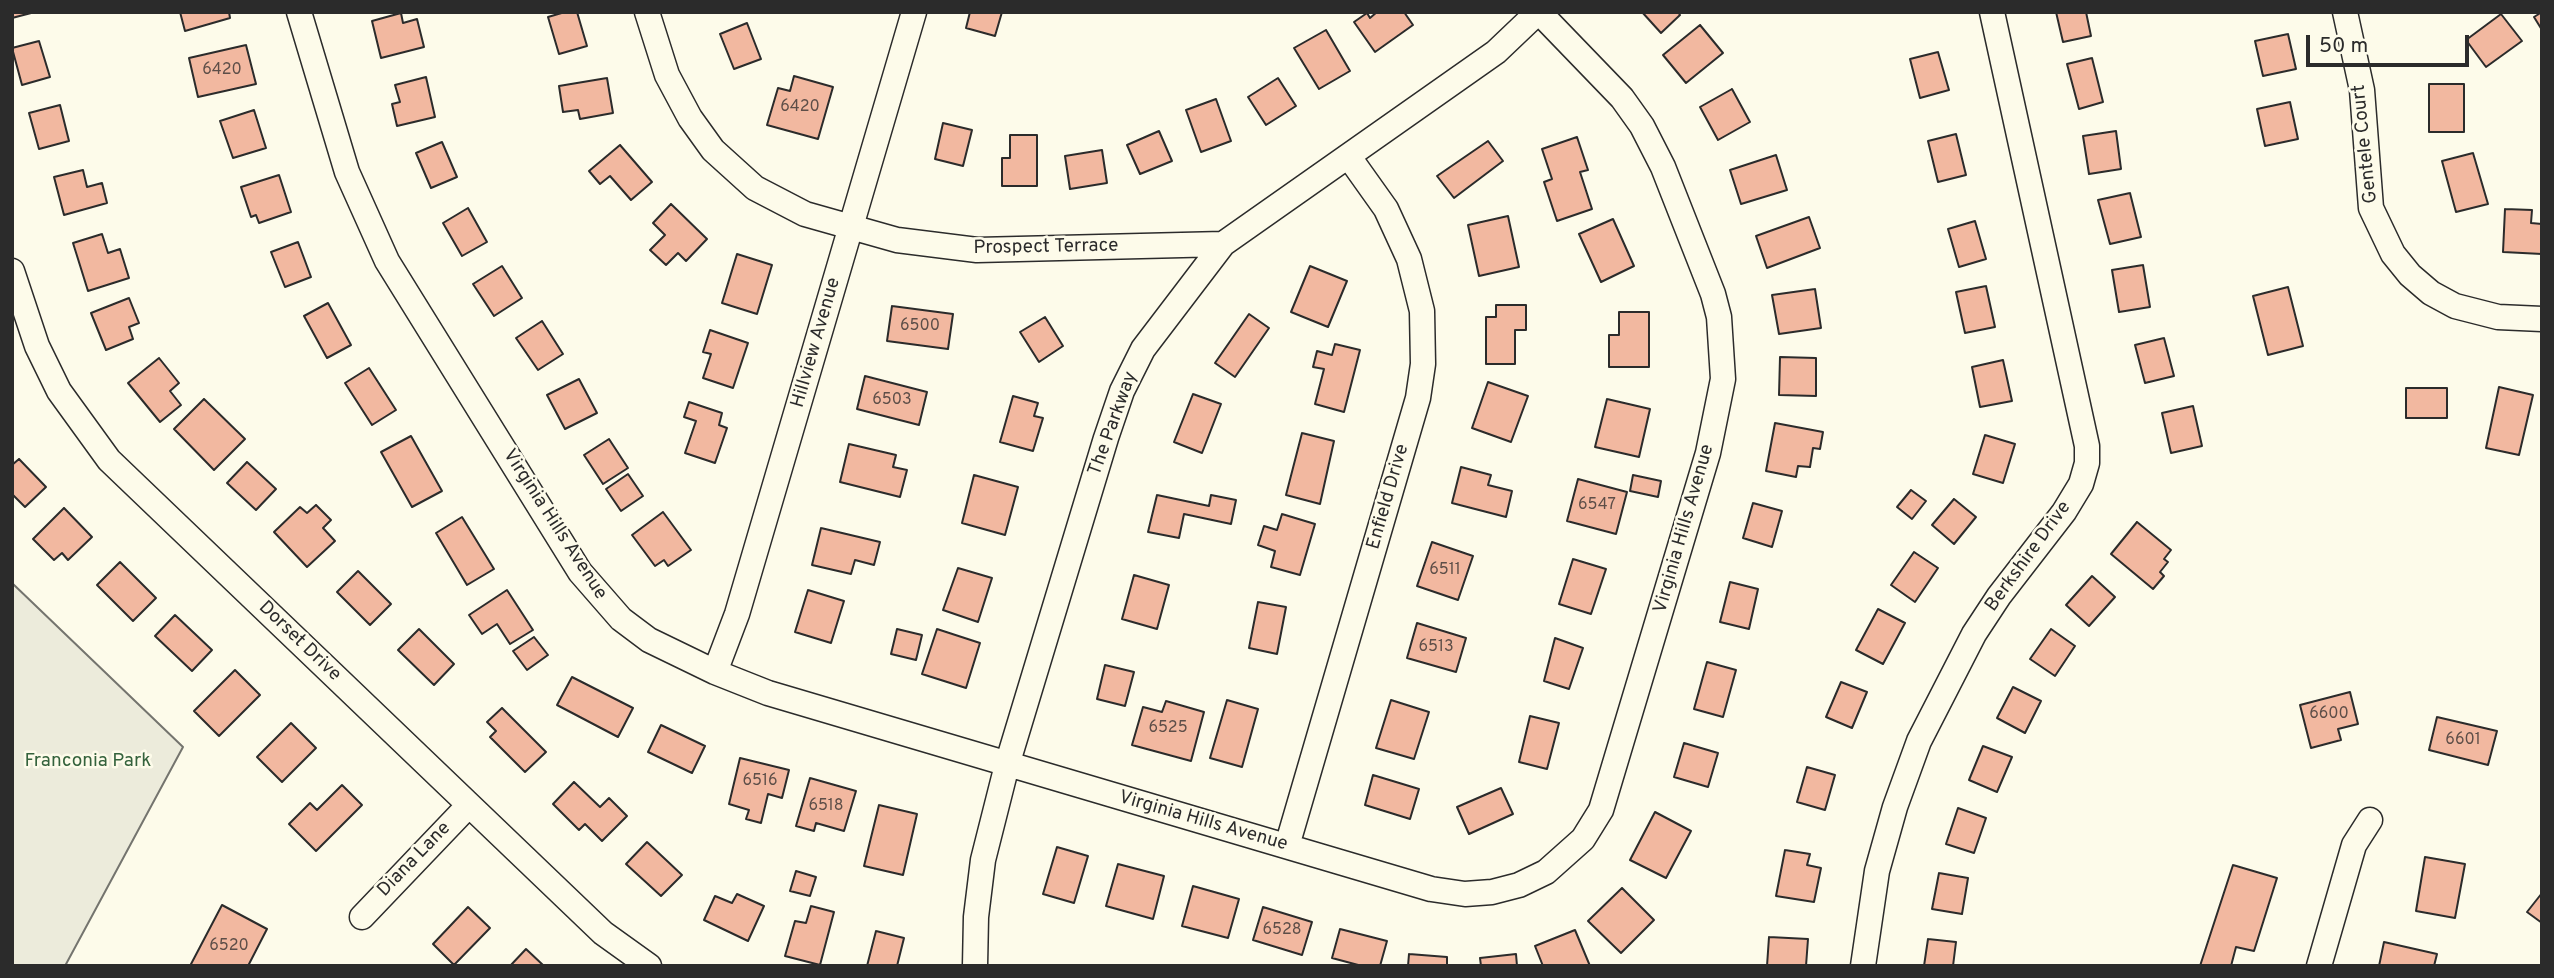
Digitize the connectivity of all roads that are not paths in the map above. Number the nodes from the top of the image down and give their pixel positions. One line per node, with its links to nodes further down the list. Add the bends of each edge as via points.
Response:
1 (299, 12): 12 (street, Virginia Hills Avenue, via 347,173 387,261 580,572 621,619 649,640)
2 (647, 12): 8 (street, Prospect Terrace, via 658,54 678,99 721,158 774,200)
3 (914, 12): 8 (street, Hillview Avenue)
4 (1538, 12): 7 (street, The Parkway, via 1496,52); 16 (street, Virginia Hills Avenue, via 1603,75 1642,126 1706,271 1719,317 1723,359 1720,405 1708,453 1610,785 1594,823 1567,856 1546,872 1492,892 1431,889)
5 (1992, 12): 20 (street, Berkshire Drive, via 2087,446 2087,463 2064,512 1974,634 1919,741 1877,871)
6 (2345, 12): 11 (street, Gentele Court, via 2362,90 2371,208 2385,241 2405,269 2431,293 2455,306 2498,317)
7 (1349, 156): 9 (street, The Parkway); 16 (street, Enfield Drive, via 1386,209 1409,259 1422,311 1423,364 1418,398)
8 (851, 226): 9 (street, Prospect Terrace, via 897,240 977,250); 12 (street, Hillview Avenue, via 737,614)
9 (1223, 244): 13 (street, The Parkway, via 1151,335 1122,391)
10 (12, 271): 14 (street, Dorset Drive, via 37,346 59,391 109,460)
11 (2542, 319)
12 (715, 672): 13 (street, Virginia Hills Avenue, via 768,694)
13 (1007, 765): 16 (street, Virginia Hills Avenue); 19 (street, The Parkway, via 983,860 975,917)
14 (469, 805): 17 (street, Diana Lane); 18 (street, Dorset Drive, via 603,933)
15 (2370, 820): 21 (street, via 2354,845)
16 (1287, 846)
17 (362, 917)
18 (649, 966)
19 (975, 966)
20 (1863, 966)
21 (2319, 966)

